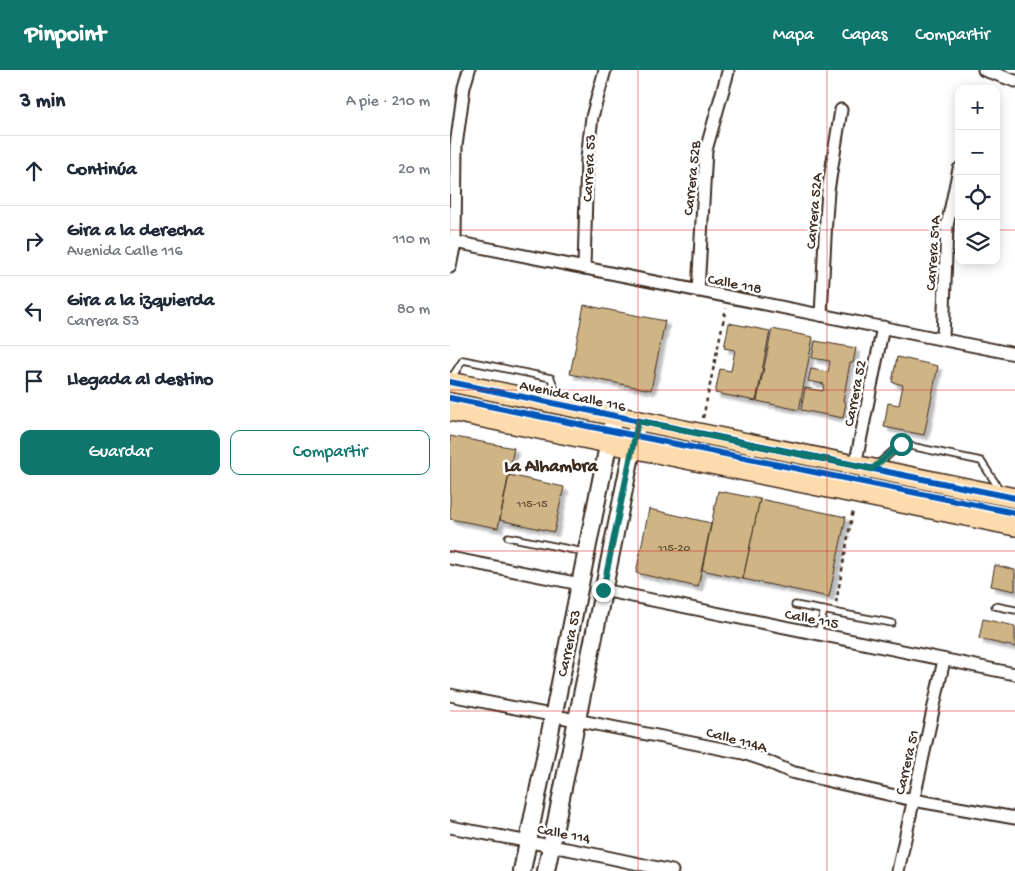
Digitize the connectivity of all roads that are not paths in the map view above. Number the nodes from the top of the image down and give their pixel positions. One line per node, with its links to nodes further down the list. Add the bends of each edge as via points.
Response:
1 (469, 70): 8 (street, via 456,146)
2 (605, 70): 10 (street, Carrera 53, via 589,142)
3 (984, 70): 5 (street)
4 (728, 72): 11 (street, Carrera 52B, via 706,150)
5 (1015, 81)
6 (842, 110): 12 (street, Carrera 52A, via 828,191)
7 (958, 175): 14 (street, Carrera 51A, via 947,226)
8 (452, 242): 9 (street); 10 (street, Calle 118)
9 (450, 267)
10 (584, 268): 11 (street, Calle 118)
11 (698, 291): 12 (street, Calle 118)
12 (821, 315): 13 (street, Calle 118)
13 (883, 327): 14 (street, Calle 118); 22 (street, Carrera 52)
14 (943, 339): 15 (street, Calle 118)
15 (1015, 354)
16 (450, 381): 18 (main road, Avenida Calle 116)
17 (450, 411): 20 (main road)
18 (614, 416): 19 (main road, Avenida Calle 116); 20 (main road, Carrera 53)
19 (638, 421): 21 (main road, Carrera 53); 22 (main road, Avenida Calle 116)
20 (609, 444): 21 (main road); 26 (main road, Carrera 53)
21 (632, 448): 24 (main road); 29 (main road, Carrera 53)
22 (864, 467): 23 (main road, Avenida Calle 116); 23 (lane, via 901,444 981,461)
23 (1009, 497)
24 (1015, 526)
25 (508, 537): 26 (lane)
26 (586, 553): 28 (main road, Carrera 53)
27 (450, 558): 28 (street)
28 (580, 584): 39 (main road, Carrera 53)
29 (603, 590): 35 (street, Calle 115); 40 (main road, Carrera 53)
30 (795, 605): 32 (lane)
31 (995, 606): 33 (lane)
32 (824, 610): 34 (lane); 35 (lane)
33 (1015, 610)
34 (892, 623)
35 (818, 634): 36 (street, Calle 115)
36 (944, 660): 37 (street, Calle 115); 41 (street, Carrera 51)
37 (1015, 674)
38 (450, 695): 39 (street, Calle 114A)
39 (553, 715): 40 (street, Calle 114A); 44 (main road, Carrera 53)
40 (577, 720): 41 (street, Calle 114A, via 743,753 791,772); 45 (main road, Carrera 53)
41 (913, 800): 42 (street, Calle 114A); 49 (street, Carrera 51)
42 (1015, 818)
43 (450, 827): 44 (street, Calle 114)
44 (527, 842): 45 (street, Calle 114); 46 (main road, Carrera 53)
45 (551, 846): 47 (main road, Carrera 53); 48 (street, Calle 114)
46 (522, 871)
47 (546, 871)
48 (672, 871)
49 (898, 871)

